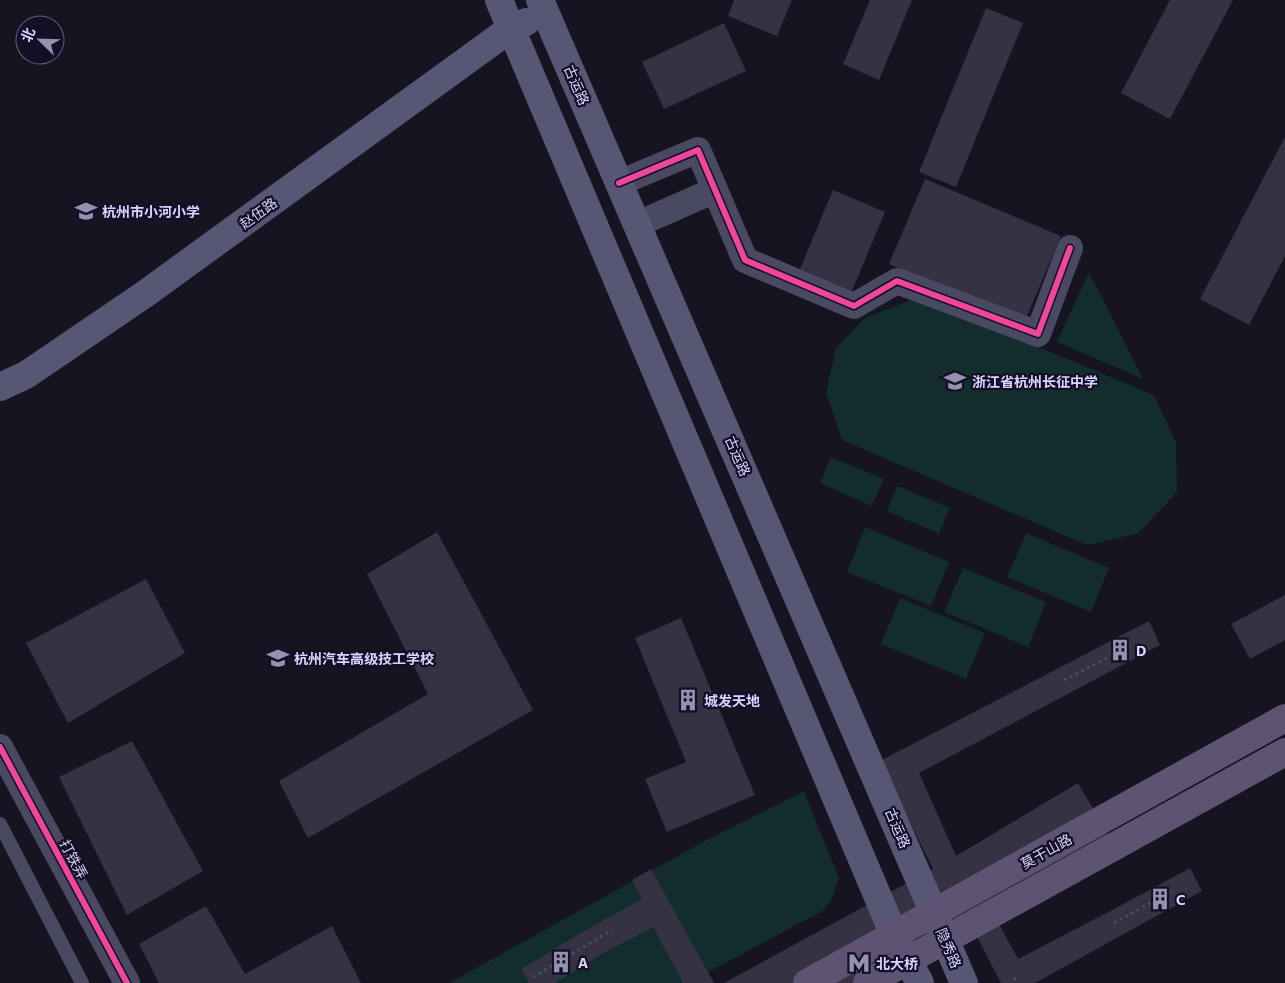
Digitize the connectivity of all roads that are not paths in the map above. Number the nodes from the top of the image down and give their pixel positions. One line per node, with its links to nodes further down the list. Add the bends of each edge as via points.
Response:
1 (499, 0): 3 (main road)
2 (542, 3): 3 (main road, 赵伍路); 4 (main road, 古运路)
3 (510, 29): 8 (main road, 赵伍路, via 145,294 26,375); 14 (main road)
4 (619, 183): 5 (street, via 698,150); 6 (main road, 古运路)
5 (715, 190): 6 (street); 7 (street, via 745,260 854,306 897,281 1038,334)
6 (638, 224): 13 (main road, 古运路)
7 (1070, 248)
8 (0, 387)
9 (1285, 718): 13 (main road, 莫干山路)
10 (0, 748): 18 (street, 打铁弄)
11 (1285, 752): 15 (main road, 莫干山路)
12 (0, 824): 17 (lane)
13 (934, 913): 14 (main road, 莫干山路); 15 (main road, 隐秀路)
14 (894, 934): 16 (main road); 19 (main road, 莫干山路)
15 (946, 940): 16 (main road, 莫干山路); 21 (main road, 隐秀路)
16 (914, 972): 20 (main road, 莫干山路)
17 (82, 983)
18 (127, 983)
19 (807, 983)
20 (867, 983)
21 (964, 983)

